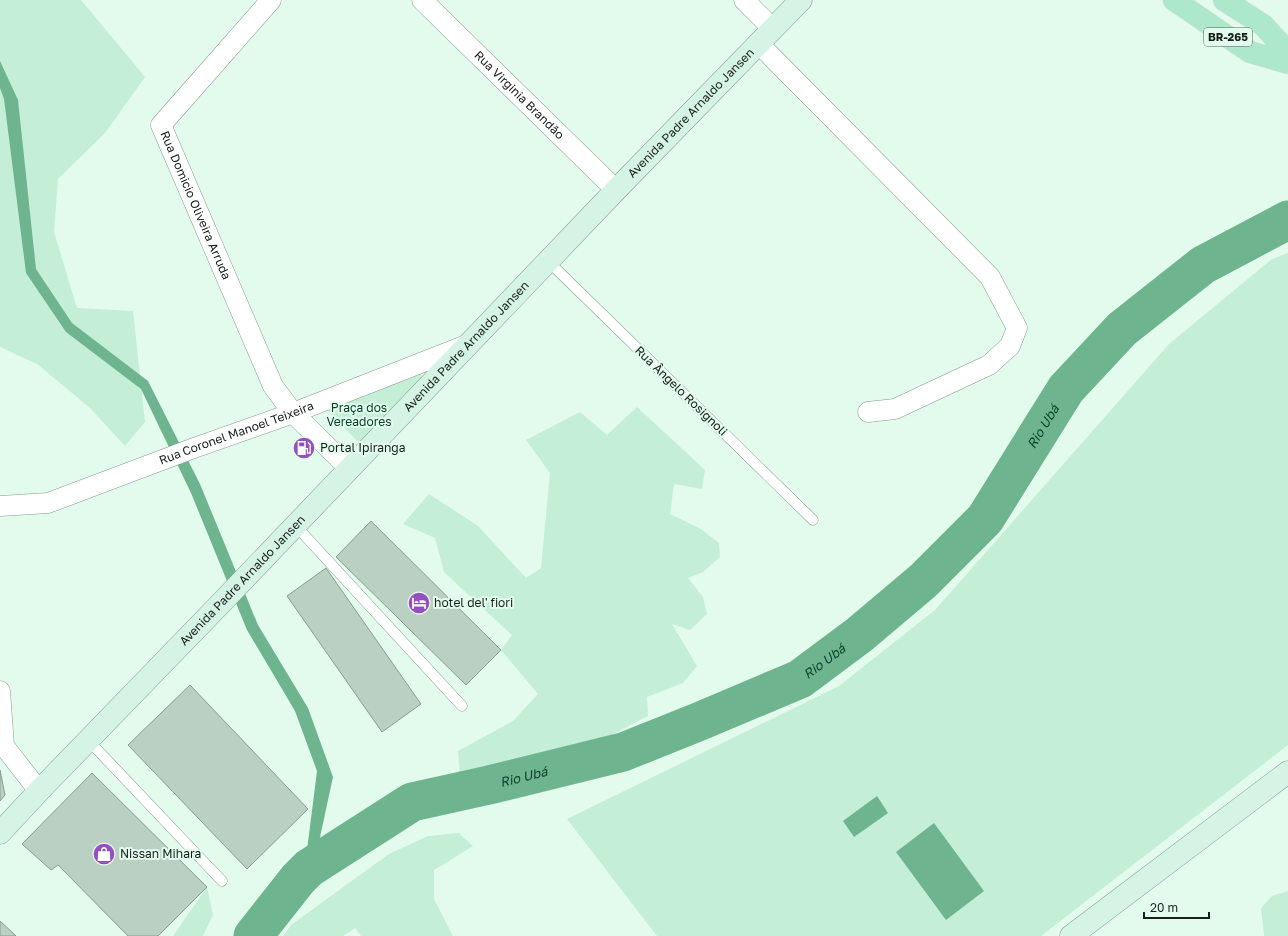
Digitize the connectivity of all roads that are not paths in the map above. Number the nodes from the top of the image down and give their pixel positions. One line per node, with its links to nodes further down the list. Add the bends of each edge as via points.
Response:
1 (271, 0): 14 (street, Rua Domicio Oliveira Arruda, via 161,125 273,386)
2 (422, 0): 10 (street, Rua Virginia Brandão)
3 (744, 0): 7 (street)
4 (801, 0): 7 (main road, Avenida Padre Arnaldo Jansen)
5 (1174, 0): 9 (main road, BR-265, via 1250,52)
6 (1224, 0): 8 (main road, BR-265, via 1263,25)
7 (765, 35): 10 (main road, Avenida Padre Arnaldo Jansen); 13 (street, via 990,277 1017,328 1010,346 989,365 895,409)
8 (1288, 52)
9 (1288, 62)
10 (616, 190): 11 (main road, Avenida Padre Arnaldo Jansen)
11 (549, 262): 12 (main road, Avenida Padre Arnaldo Jansen); 17 (lane, Rua Ângelo Rosignoli)
12 (469, 344): 14 (street, Rua Coronel Manoel Teixeira); 15 (main road, Avenida Padre Arnaldo Jansen)
13 (868, 412)
14 (293, 413): 15 (street); 16 (street, Rua Coronel Manoel Teixeira, via 48,503)
15 (349, 468): 18 (main road, Avenida Padre Arnaldo Jansen)
16 (0, 506)
17 (813, 520)
18 (294, 526): 20 (lane); 21 (main road, Avenida Padre Arnaldo Jansen)
19 (0, 691): 22 (street)
20 (462, 706)
21 (88, 740): 24 (main road, Avenida Padre Arnaldo Jansen); 26 (lane)
22 (2, 746): 24 (street)
23 (1288, 772): 27 (main road)
24 (39, 791): 25 (main road, Avenida Padre Arnaldo Jansen)
25 (0, 833)
26 (222, 880)
27 (1071, 936)

